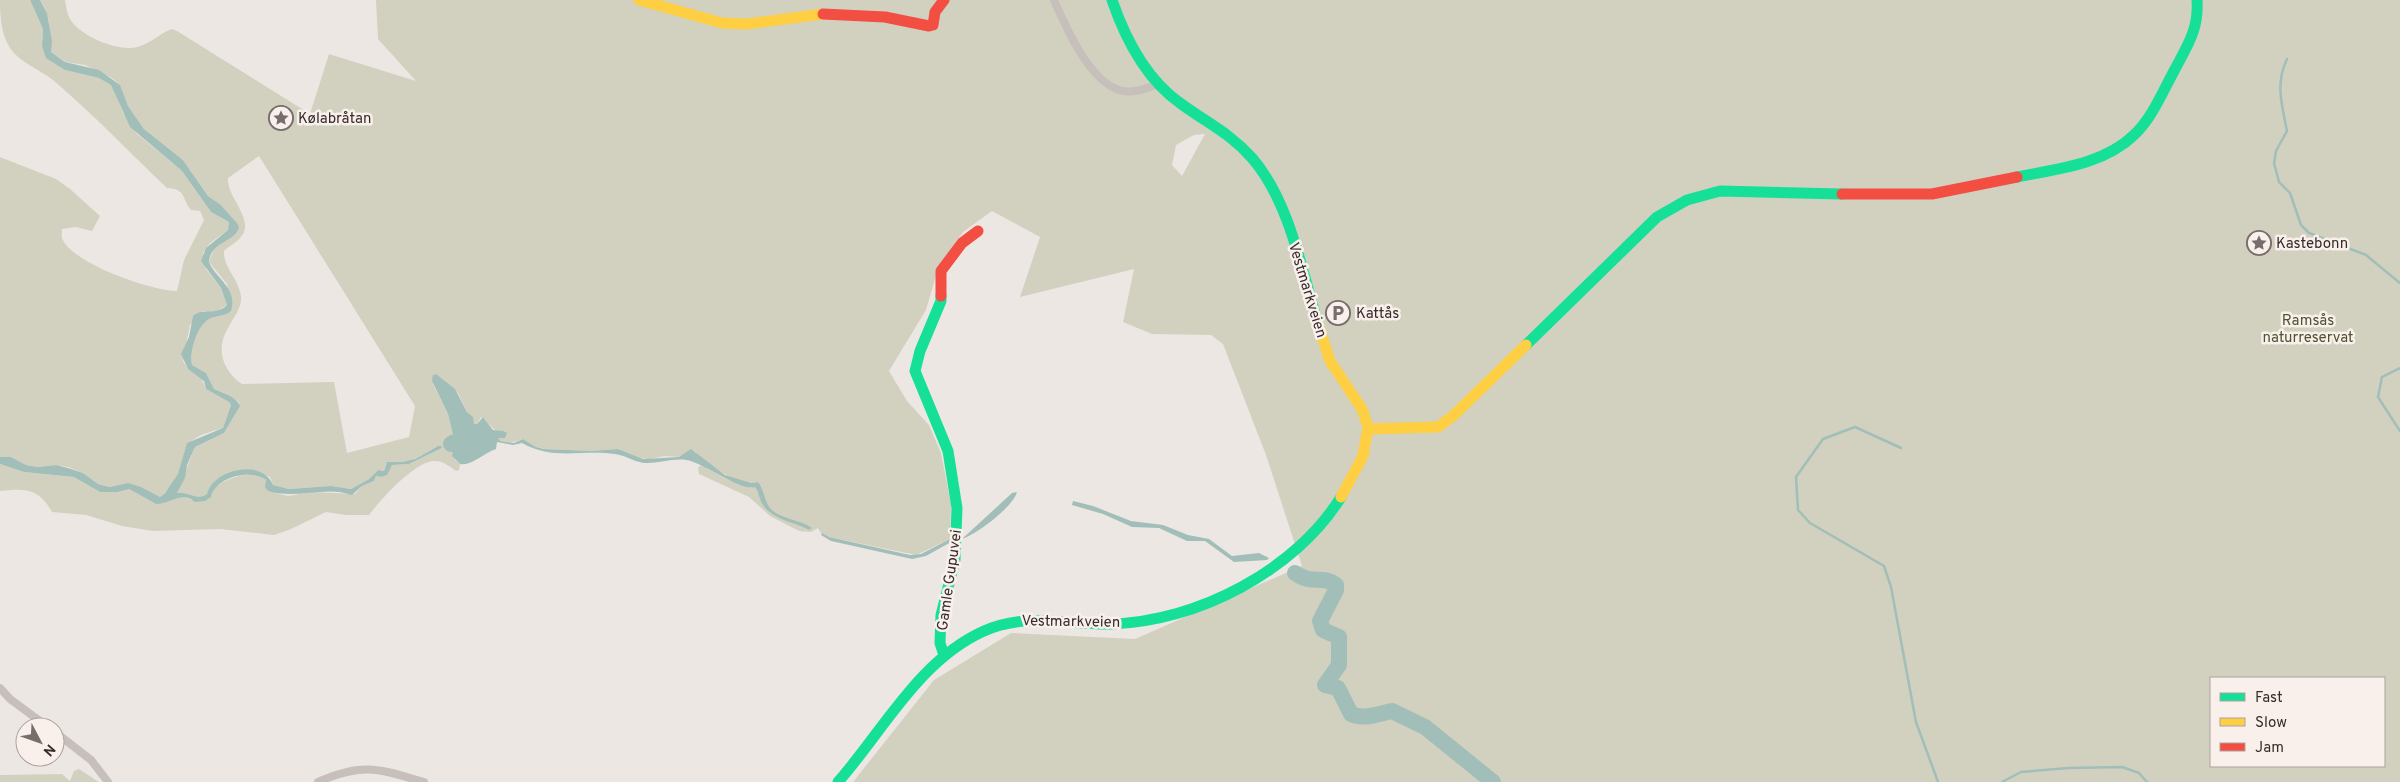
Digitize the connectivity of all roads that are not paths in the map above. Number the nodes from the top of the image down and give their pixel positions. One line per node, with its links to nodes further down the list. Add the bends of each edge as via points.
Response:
1 (639, 0): 2 (street, via 722,23 747,24 815,14 884,17 920,25 933,24 935,12)
2 (944, 0)
3 (1054, 0): 6 (street, via 1068,32 1102,79 1128,92)
4 (1112, 0): 6 (street, Vestmarkveien, via 1123,32)
5 (2197, 0): 8 (street, via 2198,18 2191,38 2154,109 2133,136 2110,152 2082,164 1932,194 1720,191 1676,202 1438,427)
6 (1157, 84): 8 (street, Vestmarkveien, via 1179,103 1231,136 1268,180 1289,228 1330,361 1361,406)
7 (978, 231): 9 (street, Gamle Gupuvei, via 962,243 941,271 940,301 915,371 948,451 956,500 955,560 940,615 940,643)
8 (1368, 430): 9 (street, Vestmarkveien, via 1359,466 1333,510 1299,547 1248,584 1200,604 1131,622 1095,623 1041,618 1011,621 982,632)
9 (944, 655): 16 (street, Vestmarkveien)
10 (0, 688): 11 (street)
11 (34, 717)
12 (65, 740): 13 (street, via 92,760)
13 (108, 782)
14 (318, 782): 15 (street, via 342,771 370,769)
15 (424, 782)
16 (838, 782)

